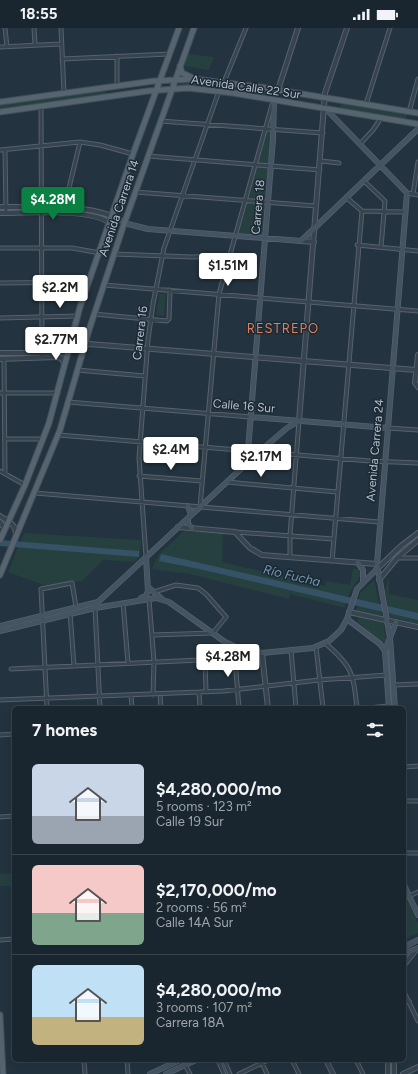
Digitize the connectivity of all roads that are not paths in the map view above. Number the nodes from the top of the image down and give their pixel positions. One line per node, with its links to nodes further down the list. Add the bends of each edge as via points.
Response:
1 (5, 28): 13 (street)
2 (34, 28): 10 (street)
3 (61, 28): 11 (street)
4 (180, 28): 14 (main road, Avenida Carrera 14)
5 (194, 28): 17 (main road, Avenida Carrera 14)
6 (246, 28): 22 (street)
7 (298, 28): 26 (street, Carrera 18)
8 (347, 28): 29 (street)
9 (390, 28): 32 (street)
10 (35, 44): 11 (street); 13 (street)
11 (61, 44): 16 (street)
12 (0, 47): 13 (street)
13 (7, 47)
14 (169, 54): 15 (street); 21 (main road, Avenida Carrera 14)
15 (117, 56): 16 (street); 23 (street)
16 (62, 59): 28 (street)
17 (180, 65): 18 (main road, Avenida Carrera 14); 19 (main road, via 182,73)
18 (174, 79): 19 (main road, Avenida Calle 22 Sur); 21 (main road, Avenida Calle 22 Sur); 24 (main road, Avenida Carrera 14)
19 (194, 79): 22 (main road, Avenida Calle 22 Sur)
20 (418, 79): 36 (street)
21 (160, 80): 23 (main road, Avenida Calle 22 Sur); 25 (main road, Avenida Carrera 14)
22 (224, 82): 26 (main road, Avenida Calle 22 Sur)
23 (117, 86): 28 (main road, Avenida Calle 22 Sur)
24 (171, 89): 25 (main road, Avenida Calle 22 Sur); 27 (main road, Avenida Calle 22 Sur); 38 (main road, Avenida Carrera 14)
25 (156, 90): 33 (main road, Avenida Calle 22 Sur); 51 (main road, Avenida Carrera 14)
26 (278, 90): 29 (main road, Avenida Calle 22 Sur); 30 (main road, Carrera 18)
27 (219, 91): 30 (main road, Avenida Calle 22 Sur); 40 (street, Carrera 16)
28 (64, 93): 31 (main road, Avenida Calle 22 Sur)
29 (325, 98): 32 (main road, Avenida Calle 22 Sur); 34 (street)
30 (274, 100): 34 (main road, Avenida Calle 22 Sur); 42 (street); 43 (main road, Carrera 18)
31 (0, 102)
32 (366, 104): 36 (main road, Avenida Calle 22 Sur)
33 (41, 106): 35 (main road, Avenida Calle 22 Sur); 48 (street)
34 (325, 108): 41 (main road, Avenida Calle 22 Sur); 45 (street); 47 (main road)
35 (0, 112)
36 (409, 112): 37 (main road, Avenida Calle 22 Sur)
37 (418, 113)
38 (160, 121): 40 (street); 52 (main road, Avenida Carrera 14)
39 (378, 121): 47 (street)
40 (208, 124): 42 (street); 53 (street, Carrera 16)
41 (418, 124)
42 (265, 129): 43 (street); 57 (street)
43 (274, 129): 45 (street); 58 (main road, Carrera 18)
44 (418, 129): 59 (main road)
45 (323, 133): 54 (street)
46 (80, 142): 48 (street); 51 (street); 74 (street)
47 (360, 144): 59 (main road)
48 (40, 145): 50 (street); 73 (street)
49 (0, 150): 50 (street)
50 (5, 150): 72 (street)
51 (133, 154): 82 (main road, Avenida Carrera 14)
52 (148, 156): 53 (street); 62 (main road, Avenida Carrera 14)
53 (195, 160): 57 (street); 66 (street, Carrera 16)
54 (321, 161): 55 (street); 60 (street)
55 (339, 162)
56 (418, 162): 64 (street)
57 (255, 165): 58 (street); 68 (street)
58 (271, 166): 60 (street); 69 (main road, Carrera 18)
59 (380, 166): 61 (main road); 63 (main road)
60 (320, 170): 70 (street)
61 (364, 181): 67 (main road); 76 (street, via 385,202)
62 (135, 192): 66 (street); 84 (main road, Avenida Carrera 14)
63 (407, 193): 64 (street); 77 (main road, Avenida Carrera 24)
64 (413, 194): 65 (street)
65 (418, 195)
66 (182, 196): 68 (street); 86 (street, Carrera 16)
67 (347, 198): 75 (street); 85 (main road)
68 (245, 201): 69 (street); 87 (street)
69 (268, 202): 70 (street); 88 (main road, Carrera 18)
70 (317, 206): 85 (street)
71 (0, 208): 72 (street)
72 (6, 208): 73 (street); 79 (street)
73 (40, 208): 74 (street); 80 (street)
74 (64, 208): 81 (street); 82 (street, via 95,211)
75 (362, 211): 76 (street); 91 (street)
76 (384, 212): 77 (street); 92 (street)
77 (405, 212): 95 (main road, Avenida Carrera 24)
78 (0, 213): 79 (street)
79 (6, 213): 80 (street)
80 (41, 213): 81 (street); 94 (street)
81 (63, 213): 83 (street, via 97,217)
82 (112, 216): 83 (main road, Avenida Carrera 14); 84 (main road)
83 (110, 223): 97 (main road, Avenida Carrera 14)
84 (124, 223): 86 (main road); 98 (main road, Avenida Carrera 14)
85 (316, 228): 89 (main road); 90 (street)
86 (171, 231): 87 (main road); 99 (street, Carrera 16)
87 (234, 236): 88 (main road); 100 (street)
88 (265, 238): 89 (main road); 108 (main road, Carrera 18)
89 (301, 241): 90 (street)
90 (314, 242): 109 (street)
91 (357, 245): 92 (street); 110 (street)
92 (381, 247): 95 (street)
93 (0, 248): 94 (street)
94 (41, 248): 97 (street, via 78,248); 101 (street)
95 (402, 249): 96 (street); 111 (main road, Avenida Carrera 24)
96 (418, 251)
97 (100, 253): 102 (main road, Avenida Carrera 14)
98 (114, 254): 99 (street); 104 (main road, Avenida Carrera 14)
99 (162, 256): 100 (street); 105 (street, Carrera 16)
100 (228, 256): 107 (street)
101 (42, 282): 102 (street); 103 (street); 115 (street)
102 (89, 282): 114 (main road, Avenida Carrera 14)
103 (0, 283)
104 (104, 285): 105 (street); 113 (main road, Avenida Carrera 14)
105 (156, 289): 106 (street); 117 (street, Carrera 16)
106 (170, 290): 107 (street); 117 (street, via 168,320)
107 (218, 294): 108 (street); 123 (street)
108 (260, 297): 109 (street); 126 (main road, Carrera 18)
109 (309, 302): 110 (street); 128 (street)
110 (353, 305): 111 (street); 130 (street)
111 (397, 309): 112 (street); 131 (main road, Avenida Carrera 24)
112 (418, 311)
113 (94, 314): 117 (street); 118 (main road, Avenida Carrera 14)
114 (78, 316): 115 (street); 120 (main road, Avenida Carrera 14)
115 (43, 317): 116 (street); 122 (street)
116 (0, 318)
117 (151, 318): 119 (street, Carrera 16)
118 (84, 346): 119 (street, via 90,344); 120 (street); 132 (main road, Avenida Carrera 14)
119 (147, 349): 123 (street); 134 (street, Carrera 16)
120 (68, 352): 122 (street); 129 (main road, Avenida Carrera 14)
121 (0, 353): 122 (street)
122 (42, 353): 125 (street)
123 (212, 354): 126 (street); 140 (street)
124 (417, 357): 133 (street)
125 (42, 358): 127 (street); 129 (street, via 59,357)
126 (255, 358): 128 (street); 141 (main road, Carrera 18)
127 (2, 359): 136 (street)
128 (304, 362): 130 (street); 142 (street)
129 (65, 364): 137 (main road, Avenida Carrera 14)
130 (347, 365): 131 (street); 143 (street)
131 (392, 368): 133 (street); 144 (main road, Avenida Carrera 24)
132 (77, 370): 134 (street); 138 (main road, Avenida Carrera 14)
133 (416, 370): 135 (street, via 415,381)
134 (145, 376): 139 (street, Carrera 16)
135 (418, 387)
136 (2, 393): 137 (street); 147 (street)
137 (58, 393): 148 (main road, Avenida Carrera 14)
138 (68, 402): 139 (street, Calle 16 Sur); 146 (main road, Avenida Carrera 14)
139 (142, 408): 140 (street, Calle 16 Sur); 149 (street, Carrera 16)
140 (208, 413): 141 (street, Calle 16 Sur); 150 (street)
141 (251, 417): 142 (main road, Calle 16 Sur); 151 (main road, Carrera 18)
142 (299, 420): 143 (main road, Calle 16 Sur); 152 (main road); 153 (street)
143 (342, 424): 144 (main road, Calle 16 Sur); 154 (street)
144 (388, 428): 145 (street, Calle 16 Sur); 155 (main road, Avenida Carrera 24)
145 (418, 430)
146 (59, 435): 149 (street); 166 (main road, Avenida Carrera 14)
147 (5, 439): 148 (street); 159 (street)
148 (43, 439): 163 (main road, Avenida Carrera 14)
149 (140, 442): 150 (street); 160 (street, Carrera 16)
150 (205, 448): 151 (street); 161 (street)
151 (248, 451): 152 (street); 156 (main road, Carrera 18)
152 (259, 452): 153 (street); 156 (main road)
153 (295, 455): 154 (street); 164 (street)
154 (339, 459): 155 (street); 165 (street)
155 (385, 462): 157 (street); 176 (main road, Avenida Carrera 24)
156 (248, 463): 162 (main road)
157 (418, 463)
158 (0, 471): 159 (street)
159 (5, 474): 163 (street)
160 (139, 476): 161 (street); 167 (street, Carrera 16)
161 (202, 481): 169 (street)
162 (227, 482): 164 (street); 169 (main road)
163 (25, 485): 174 (main road, Avenida Carrera 14)
164 (293, 488): 165 (street); 170 (street)
165 (337, 492): 173 (street)
166 (35, 493): 167 (street); 184 (main road, Avenida Carrera 14)
167 (143, 503): 168 (street); 187 (street, Carrera 16)
168 (188, 506): 169 (street); 172 (main road)
169 (200, 507): 170 (street); 172 (main road)
170 (291, 515): 173 (street); 182 (street)
171 (0, 516): 174 (street)
172 (189, 517): 177 (main road); 178 (main road, via 188,524)
173 (335, 518): 176 (street); 185 (street)
174 (8, 521): 179 (main road, Avenida Carrera 14); 184 (street, via 16,529)
175 (0, 522): 179 (street)
176 (379, 522): 193 (main road, Avenida Carrera 24)
177 (178, 527): 178 (street); 187 (main road)
178 (192, 528): 180 (street)
179 (5, 529): 183 (main road, Avenida Carrera 14)
180 (235, 532): 182 (street); 188 (street, via 259,554)
181 (418, 532): 193 (street)
182 (290, 535): 185 (street); 188 (street)
183 (0, 538)
184 (15, 539): 194 (main road, Avenida Carrera 14)
185 (333, 539): 191 (street)
186 (418, 540): 189 (street)
187 (146, 557): 197 (main road, Carrera 16); 202 (main road)
188 (290, 557): 191 (street)
189 (397, 558): 190 (street); 195 (street)
190 (418, 558)
191 (332, 561): 192 (street)
192 (358, 563): 193 (street); 196 (main road, via 364,570)
193 (377, 566): 195 (main road, Avenida Carrera 24); 196 (main road)
194 (0, 575)
195 (379, 580): 209 (main road, Avenida Carrera 24)
196 (363, 581): 206 (main road, via 353,597)
197 (150, 589): 198 (street); 200 (main road); 201 (main road, via 146,596)
198 (161, 589): 200 (street); 215 (street, via 180,584 198,588 203,592 226,616)
199 (149, 598): 200 (main road); 201 (main road); 216 (street)
200 (163, 599): 215 (main road)
201 (136, 601): 203 (main road)
202 (98, 602): 204 (main road); 205 (main road)
203 (123, 603): 205 (main road); 227 (street)
204 (76, 607): 208 (main road); 208 (street, via 72,584 41,589)
205 (95, 608): 207 (main road); 228 (street)
206 (349, 612): 209 (street); 210 (main road)
207 (70, 613): 208 (main road); 229 (street)
208 (43, 617): 212 (main road); 214 (main road); 230 (street)
209 (386, 618): 211 (street); 217 (main road, Avenida Carrera 24)
210 (347, 619): 218 (main road, via 338,633); 222 (main road, via 380,644)
211 (396, 622): 213 (street); 217 (main road)
212 (0, 626)
213 (418, 627)
214 (0, 631)
215 (213, 633): 216 (street); 219 (main road)
216 (152, 635): 226 (street)
217 (390, 638): 222 (main road); 238 (main road, Avenida Carrera 24)
218 (325, 643): 220 (main road); 233 (street, via 345,661)
219 (234, 647): 223 (main road); 239 (street)
220 (316, 647): 221 (main road); 234 (street)
221 (291, 650): 223 (main road); 235 (street)
222 (385, 651): 232 (main road)
223 (262, 653): 237 (street)
224 (204, 659): 225 (street); 226 (street); 240 (street)
225 (221, 659)
226 (154, 662): 227 (street); 244 (street)
227 (128, 663): 228 (street)
228 (98, 664): 229 (street); 245 (street)
229 (74, 666): 230 (street)
230 (45, 667): 231 (street); 246 (street)
231 (10, 669)
232 (387, 676): 233 (street); 258 (main road)
233 (353, 679): 234 (street); 257 (street)
234 (319, 680): 235 (street); 256 (street)
235 (293, 682): 237 (street); 255 (street)
236 (418, 684): 238 (street)
237 (264, 685): 239 (street); 254 (street)
238 (394, 685): 259 (main road, Avenida Carrera 24)
239 (236, 690): 240 (street); 253 (street)
240 (206, 691): 241 (street)
241 (199, 692): 242 (street); 252 (street)
242 (160, 694): 244 (street); 251 (street)
243 (131, 695): 244 (street); 245 (street); 250 (street)
244 (153, 695)
245 (100, 696): 246 (street); 249 (street)
246 (47, 699): 247 (street); 248 (street)
247 (0, 700)
248 (47, 706)
249 (100, 706)
250 (132, 706)
251 (161, 706)
252 (200, 706)
253 (239, 706)
254 (268, 706)
255 (296, 706)
256 (323, 706)
257 (357, 706)
258 (388, 706)
259 (395, 706)
260 (12, 734): 261 (street)
261 (0, 735)
262 (406, 766): 263 (street)
263 (418, 766)
264 (406, 801): 265 (street)
265 (418, 801)
266 (12, 816): 267 (street)
267 (0, 817)
268 (406, 853): 269 (street)
269 (418, 853)
270 (406, 889): 272 (main road)
271 (418, 892): 272 (street)
272 (409, 896): 273 (main road)
273 (418, 915)
274 (0, 940): 275 (street)
275 (12, 940)
276 (418, 940): 277 (main road)
277 (406, 946)
278 (418, 948): 279 (main road); 280 (street)
279 (406, 953)
280 (406, 963)
281 (406, 1001): 283 (street)
282 (418, 1008): 283 (street)
283 (413, 1010): 285 (street)
284 (0, 1015): 300 (main road)
285 (418, 1021)
286 (84, 1062): 301 (street)
287 (127, 1062): 302 (street)
288 (176, 1062): 303 (main road)
289 (192, 1062): 298 (main road)
290 (219, 1062): 306 (street)
291 (225, 1062): 307 (street)
292 (293, 1062): 310 (street)
293 (327, 1062): 311 (street)
294 (357, 1062): 312 (street)
295 (388, 1062): 313 (street)
296 (394, 1062): 314 (street)
297 (262, 1063): 308 (street); 309 (street)
298 (185, 1065): 304 (main road); 305 (street)
299 (418, 1067): 315 (street)
300 (3, 1074)
301 (85, 1074)
302 (128, 1074)
303 (150, 1074)
304 (166, 1074)
305 (190, 1074)
306 (224, 1074)
307 (230, 1074)
308 (239, 1074)
309 (267, 1074)
310 (299, 1074)
311 (332, 1074)
312 (363, 1074)
313 (388, 1074)
314 (394, 1074)
315 (403, 1074)

